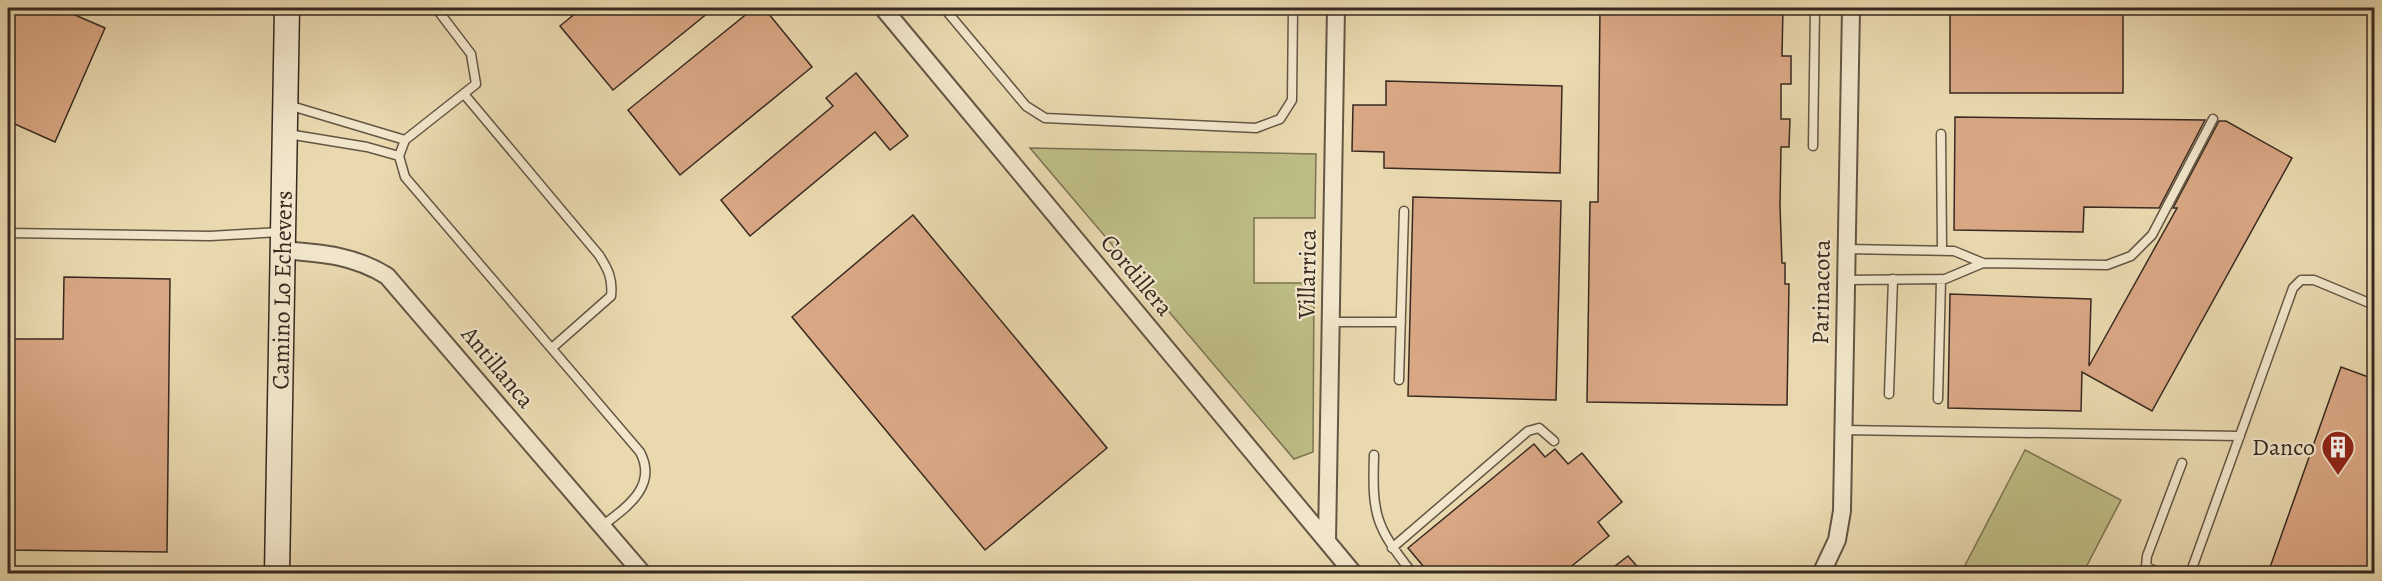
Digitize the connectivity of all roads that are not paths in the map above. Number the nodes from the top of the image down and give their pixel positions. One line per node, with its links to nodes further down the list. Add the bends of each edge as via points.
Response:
1 (287, 8): 10 (main road, Camino Lo Echevers)
2 (436, 8): 9 (lane, via 471,54 476,84)
3 (883, 8): 39 (street, Cordillera)
4 (945, 8): 5 (lane, via 1026,106 1046,118 1256,128 1280,119 1292,100)
5 (1293, 8)
6 (1335, 8): 27 (street, Villarrica)
7 (1815, 8): 15 (lane)
8 (1851, 8): 20 (street, Parinacota)
9 (464, 94): 14 (lane); 29 (lane, via 609,271 613,283 611,296)
10 (285, 104): 12 (main road, Camino Lo Echevers); 14 (lane)
11 (2213, 119): 22 (lane, via 2152,236 2131,256 2107,265)
12 (284, 134): 16 (lane); 19 (main road, Camino Lo Echevers)
13 (1941, 134): 21 (lane)
14 (405, 140): 16 (lane)
15 (1813, 146)
16 (399, 156): 29 (lane, via 405,177)
17 (1404, 211): 28 (lane)
18 (8, 233): 19 (lane)
19 (283, 241): 38 (street, Antillanca, via 342,255 387,276); 41 (main road, Camino Lo Echevers)
20 (1846, 249): 21 (lane); 25 (street, Parinacota)
21 (1942, 250): 22 (lane)
22 (1983, 263): 24 (lane)
23 (1893, 279): 24 (lane); 25 (lane); 31 (lane)
24 (1941, 279): 32 (lane)
25 (1845, 280): 33 (street, Parinacota)
26 (2374, 305): 34 (lane, via 2314,280 2301,280 2293,288)
27 (1330, 322): 28 (lane); 39 (street, Villarrica)
28 (1401, 322): 30 (lane)
29 (552, 348): 38 (lane, via 646,462 647,475 638,494)
30 (1399, 380)
31 (1889, 394)
32 (1938, 399)
33 (1843, 430): 34 (lane); 45 (street, Parinacota, via 1840,526 1832,554)
34 (2240, 436): 47 (lane)
35 (1554, 441): 40 (lane, via 1539,428 1528,431)
36 (1374, 454): 40 (lane, via 1375,511)
37 (2182, 463): 46 (lane, via 2147,556 2146,566)
38 (602, 526): 42 (street, Antillanca)
39 (1327, 542): 43 (street, Cordillera)
40 (1392, 548): 44 (lane)
41 (277, 573)
42 (643, 573)
43 (1354, 573)
44 (1413, 573)
45 (1821, 573)
46 (2160, 573)
47 (2190, 573)

